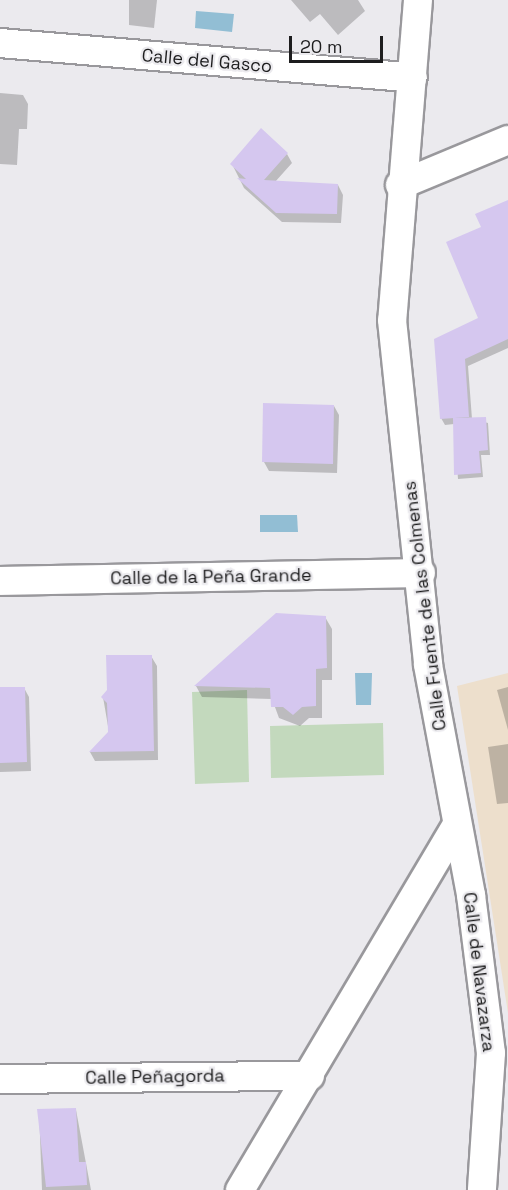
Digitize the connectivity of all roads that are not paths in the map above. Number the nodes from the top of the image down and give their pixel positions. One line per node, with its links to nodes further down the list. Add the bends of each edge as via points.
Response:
1 (418, 0): 3 (street, Calle Fuente de las Colmenas)
2 (0, 43): 3 (street, Calle del Gasco)
3 (413, 78): 5 (street, Calle Fuente de las Colmenas)
4 (508, 140): 5 (street)
5 (400, 185): 6 (street, Calle Fuente de las Colmenas, via 392,320)
6 (421, 573): 7 (street, Calle de la Peña Grande); 8 (street, Calle Fuente de las Colmenas, via 428,665)
7 (0, 581)
8 (455, 828): 9 (street); 12 (street, Calle de Navazarza, via 471,895 491,1053)
9 (310, 1076): 10 (street, Calle Peñagorda); 11 (street)
10 (0, 1079)
11 (240, 1190)
12 (482, 1190)

